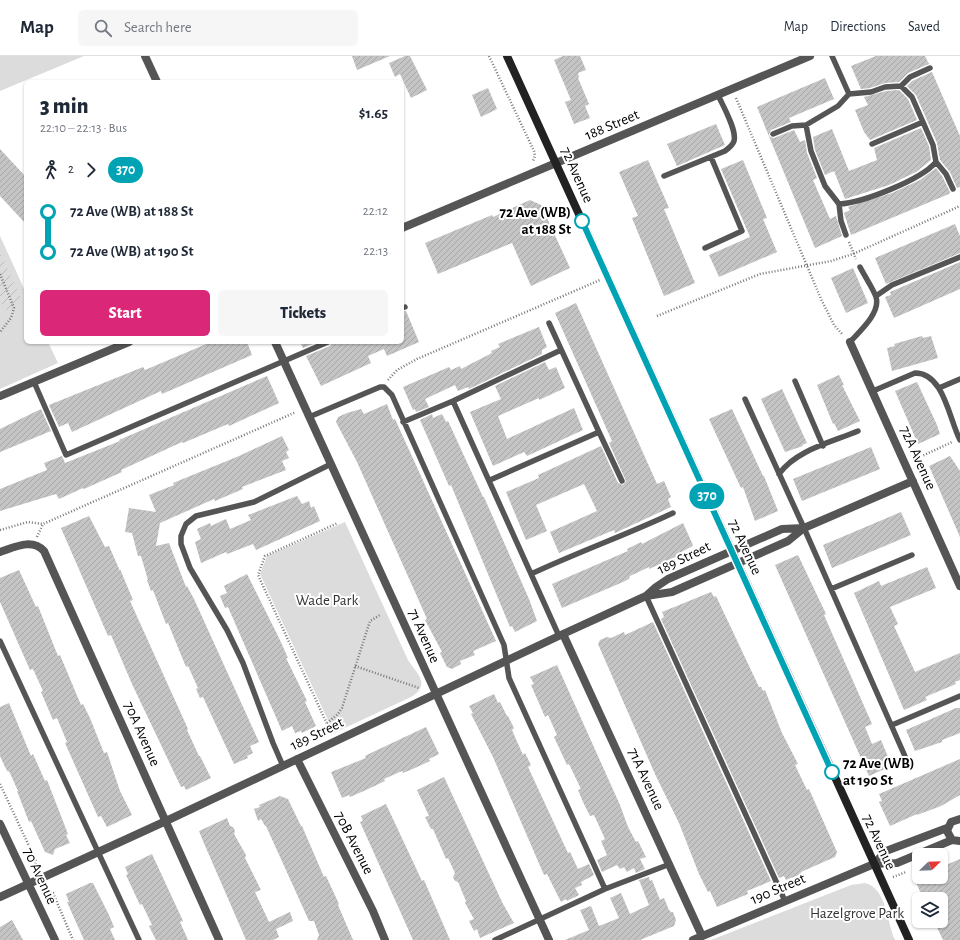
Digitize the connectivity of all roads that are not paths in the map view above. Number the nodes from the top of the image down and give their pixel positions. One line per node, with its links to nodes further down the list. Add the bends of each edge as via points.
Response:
1 (145, 56): 6 (street)
2 (507, 56): 16 (main road, 72 Avenue)
3 (810, 56): 9 (street, 188 Street)
4 (832, 56): 8 (lane)
5 (930, 68): 7 (lane, via 910,76)
6 (156, 80)
7 (900, 86): 8 (lane); 10 (lane, via 912,97)
8 (848, 94): 11 (lane, via 838,106)
9 (718, 95): 14 (lane, via 734,134 734,142 726,151); 16 (street, 188 Street)
10 (923, 122): 13 (lane); 15 (lane, via 933,145)
11 (806, 125): 12 (lane, via 792,126); 19 (lane, via 811,151 825,186)
12 (773, 134)
13 (872, 144)
14 (711, 157): 17 (lane); 22 (lane, via 742,231)
15 (936, 162): 18 (lane, via 946,174); 19 (lane, via 919,176 858,202)
16 (556, 163): 20 (street, 188 Street); 54 (main road, 72 Avenue)
17 (664, 176)
18 (953, 189)
19 (839, 204): 21 (lane)
20 (404, 227)
21 (846, 235)
22 (705, 248)
23 (960, 257): 25 (lane, via 892,285)
24 (860, 266): 25 (lane)
25 (876, 296): 27 (lane, via 874,312)
26 (549, 323): 31 (lane)
27 (850, 342): 37 (street, 72A Avenue)
28 (124, 344): 35 (street)
29 (276, 344): 32 (street, 71 Avenue)
30 (323, 344): 32 (lane)
31 (561, 350): 40 (lane); 44 (lane)
32 (284, 361): 35 (lane, via 66,455); 41 (street, 71 Avenue)
33 (960, 379): 36 (lane)
34 (795, 381): 46 (lane)
35 (34, 382): 38 (street)
36 (939, 388): 37 (lane, via 928,376 915,373); 45 (lane)
37 (873, 391): 50 (street, 72A Avenue)
38 (0, 396)
39 (745, 399): 48 (lane)
40 (453, 401): 42 (lane); 49 (lane)
41 (310, 417): 42 (lane, via 384,387 392,395); 47 (street, 71 Avenue)
42 (404, 422): 64 (lane, via 504,645)
43 (858, 431): 46 (lane)
44 (599, 432): 49 (lane); 51 (lane)
45 (960, 439)
46 (823, 446): 48 (lane, via 793,459)
47 (331, 464): 65 (street, 71 Avenue); 70 (lane, via 254,502 196,516 186,524 181,536 181,544 190,568 227,630 243,663)
48 (779, 474): 53 (lane)
49 (490, 480): 58 (lane)
50 (913, 480): 53 (street, 189 Street); 59 (street, 72A Avenue)
51 (622, 481)
52 (673, 513): 58 (lane)
53 (804, 528): 54 (street, 189 Street, via 782,529); 57 (street, 189 Street, via 788,541); 60 (lane)
54 (731, 551): 57 (main road, 72 Avenue); 61 (street, 189 Street, via 668,579)
55 (0, 552): 72 (street, 70A Avenue, via 34,544 44,552)
56 (912, 555): 60 (lane)
57 (737, 563): 61 (street, 189 Street, via 672,592); 78 (main road, 72 Avenue)
58 (531, 574): 62 (lane)
59 (960, 586)
60 (831, 589): 67 (lane)
61 (646, 596): 62 (street, 189 Street); 82 (lane)
62 (561, 635): 64 (street, 189 Street); 77 (street, 71A Avenue)
63 (0, 641): 76 (lane)
64 (507, 660): 65 (street, 189 Street); 80 (lane, via 509,678)
65 (435, 693): 68 (street, 189 Street); 83 (street, 71 Avenue)
66 (960, 696): 67 (lane)
67 (892, 725): 69 (lane)
68 (297, 759): 70 (street, 189 Street); 88 (street, 70B Avenue)
69 (908, 764)
70 (283, 766): 72 (street, 189 Street)
71 (960, 819): 74 (street, 190 Street, via 951,822)
72 (166, 821): 76 (street, 189 Street); 87 (street, 70A Avenue)
73 (0, 824): 79 (street, 70 Avenue)
74 (947, 828): 75 (street, 190 Street, via 948,834); 78 (street, 190 Street, via 886,852)
75 (956, 841): 78 (street, 190 Street, via 897,863)
76 (98, 852): 79 (street, 189 Street); 86 (lane)
77 (670, 864): 80 (lane); 84 (street, 71A Avenue)
78 (874, 864): 82 (street, 190 Street); 92 (main road, 72 Avenue)
79 (28, 883): 81 (street, 189 Street); 85 (street, 70 Avenue)
80 (605, 889): 83 (lane)
81 (0, 897)
82 (785, 901): 84 (street, 190 Street)
83 (541, 920): 89 (lane); 90 (street, 71 Avenue)
84 (702, 936): 91 (street, 190 Street)
85 (55, 940)
86 (139, 940)
87 (219, 940)
88 (386, 940)
89 (495, 940)
90 (549, 940)
91 (693, 940)
92 (909, 940)

